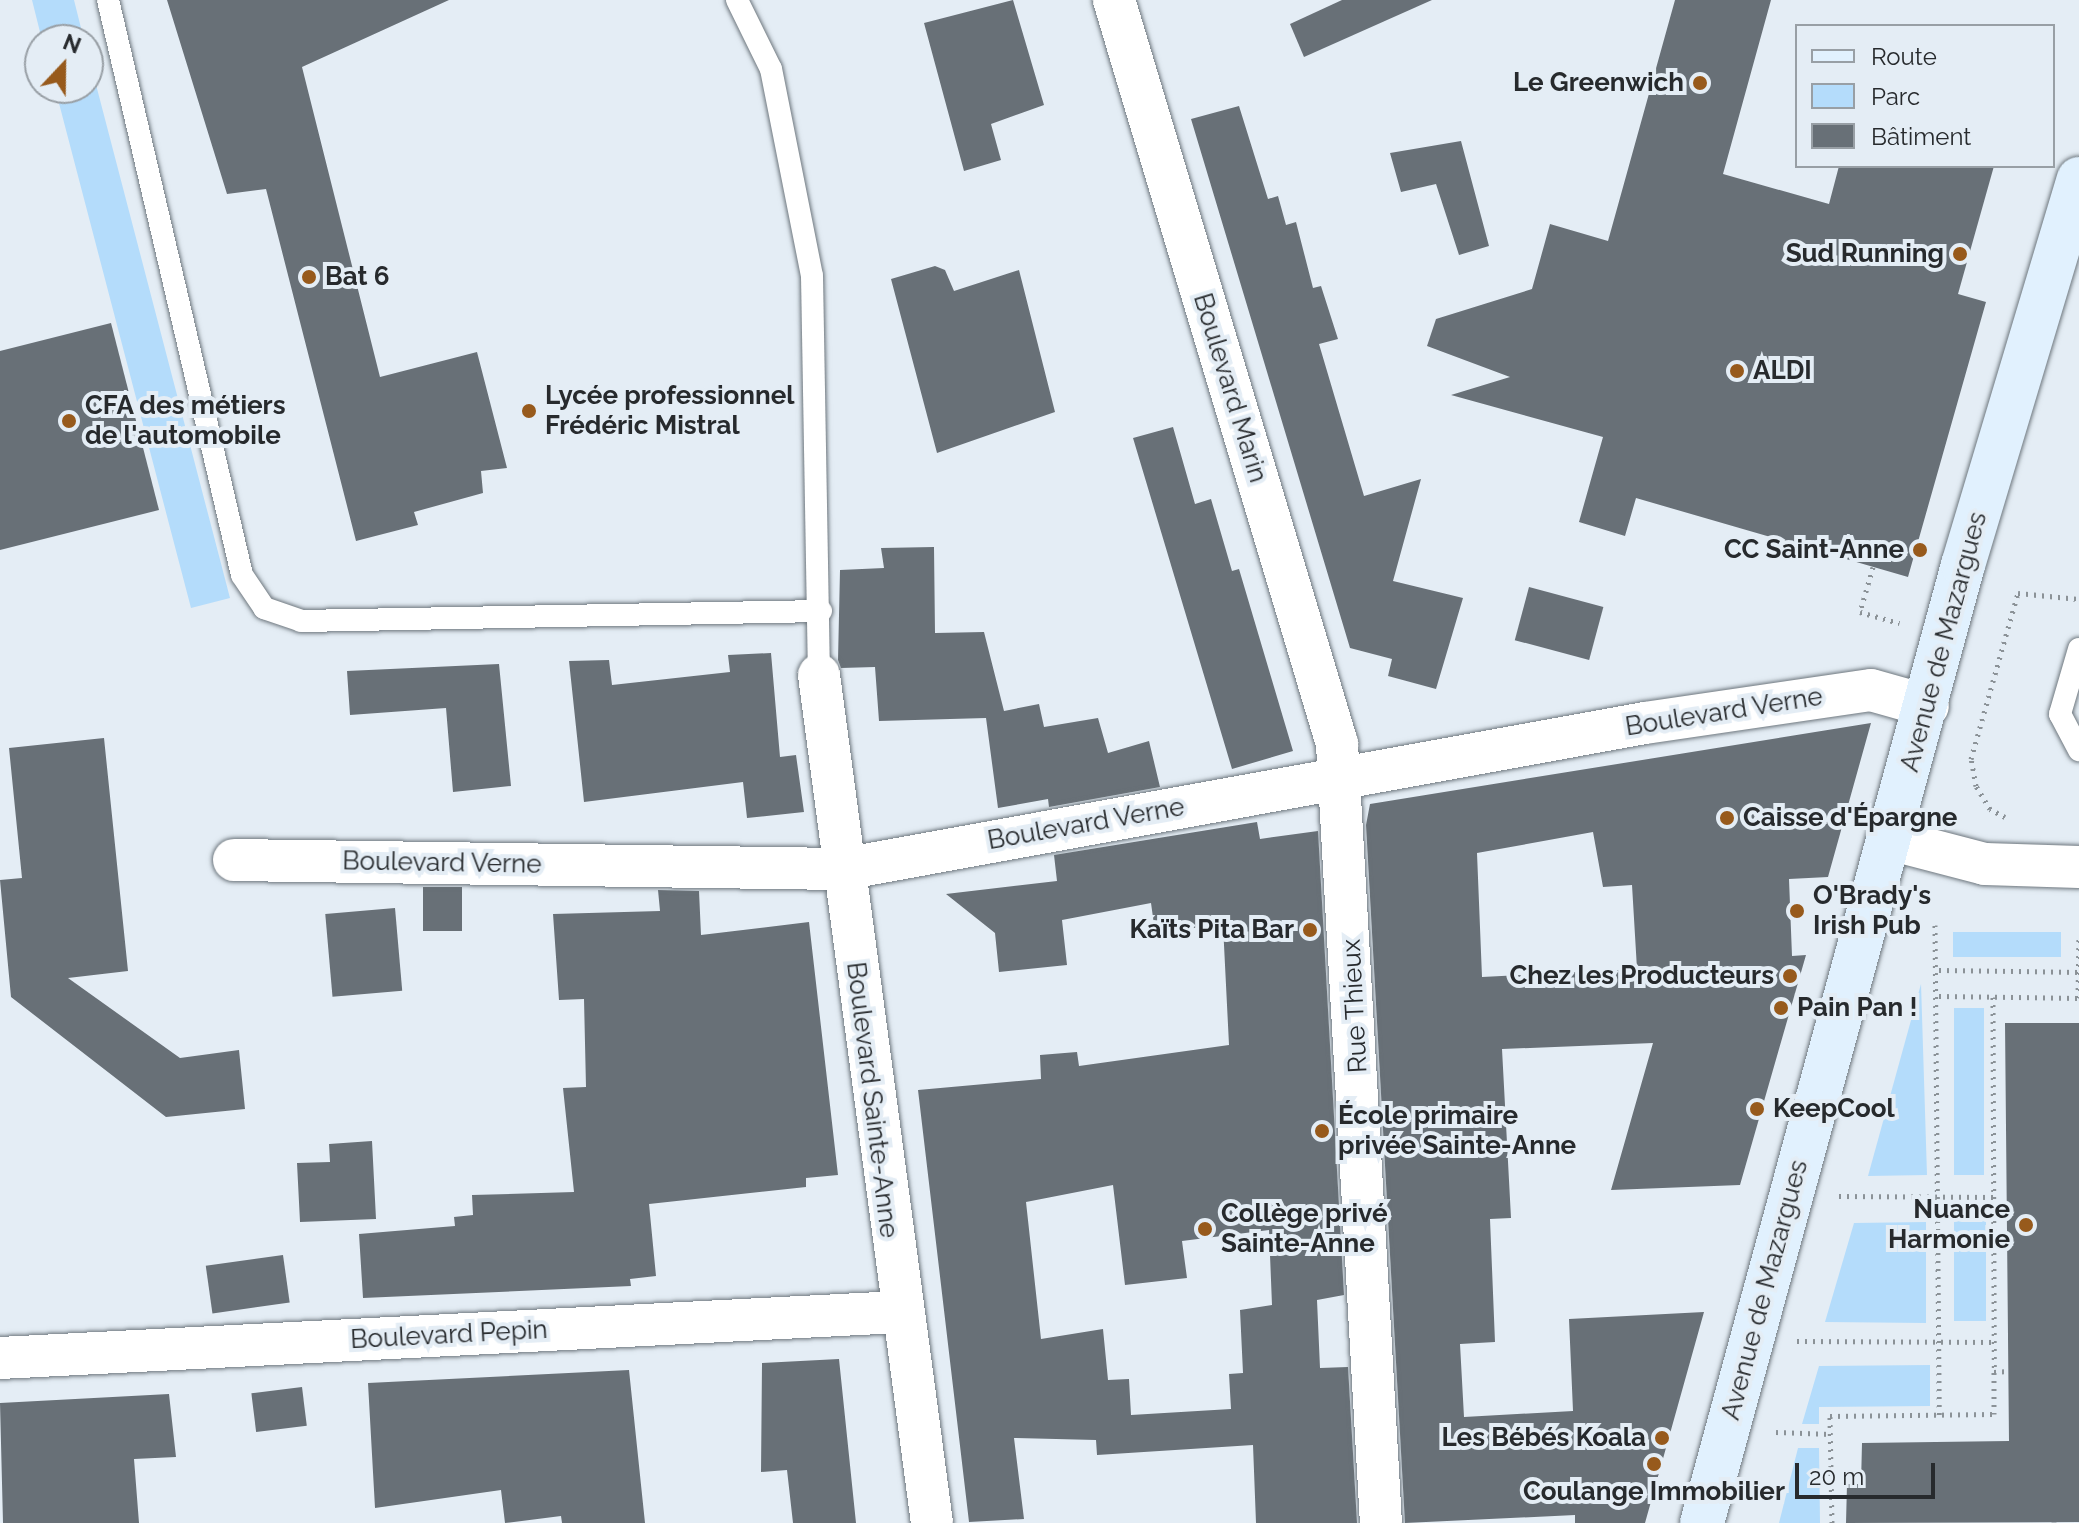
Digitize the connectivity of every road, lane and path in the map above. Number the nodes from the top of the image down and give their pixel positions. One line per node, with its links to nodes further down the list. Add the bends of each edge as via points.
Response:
1 (108, 0): 7 (lane, via 242,575 264,608 301,621)
2 (737, 0): 7 (lane, via 771,69 812,276)
3 (1114, 0): 13 (street, Boulevard Marin)
4 (2078, 183): 11 (street, Avenue de Mazargues)
5 (1873, 567): 8 (path, via 1860,612)
6 (2079, 599): 14 (path, via 2018,593 1995,673 1972,773 1990,809)
7 (821, 611): 10 (lane)
8 (1900, 623)
9 (2079, 649): 12 (lane, via 2060,714)
10 (819, 675): 18 (street, Boulevard Sainte-Anne)
11 (1928, 706): 13 (street, Boulevard Verne, via 1871,690); 15 (street, Avenue de Mazargues)
12 (2079, 750)
13 (1341, 778): 18 (street, Boulevard Verne); 39 (street, Rue Thieux)
14 (2016, 822)
15 (1889, 839): 17 (street, via 1985,864); 25 (street, Avenue de Mazargues)
16 (234, 860): 18 (street, Boulevard Verne)
17 (2079, 867)
18 (843, 869): 28 (street, Boulevard Sainte-Anne)
19 (1935, 925): 21 (path)
20 (2079, 937): 22 (path)
21 (1939, 970): 22 (path); 23 (path)
22 (2079, 972): 24 (path, via 2078,998)
23 (1939, 996): 24 (path); 26 (path)
24 (1993, 997): 27 (path)
25 (1791, 1195): 26 (path); 29 (street, Avenue de Mazargues)
26 (1939, 1196): 27 (path); 30 (path)
27 (1994, 1197): 31 (path)
28 (899, 1312): 32 (street, Boulevard Pepin); 38 (street, Boulevard Sainte-Anne)
29 (1751, 1341): 30 (path); 36 (street, Avenue de Mazargues)
30 (1939, 1342): 31 (path); 35 (path)
31 (1996, 1342): 34 (path)
32 (0, 1358)
33 (2008, 1371): 34 (path)
34 (1994, 1372): 35 (path, via 1994,1414)
35 (1939, 1415): 37 (path, via 1830,1416)
36 (1727, 1431): 37 (path); 40 (street, Avenue de Mazargues)
37 (1830, 1434): 41 (path)
38 (932, 1523)
39 (1381, 1523)
40 (1702, 1523)
41 (1832, 1523)

